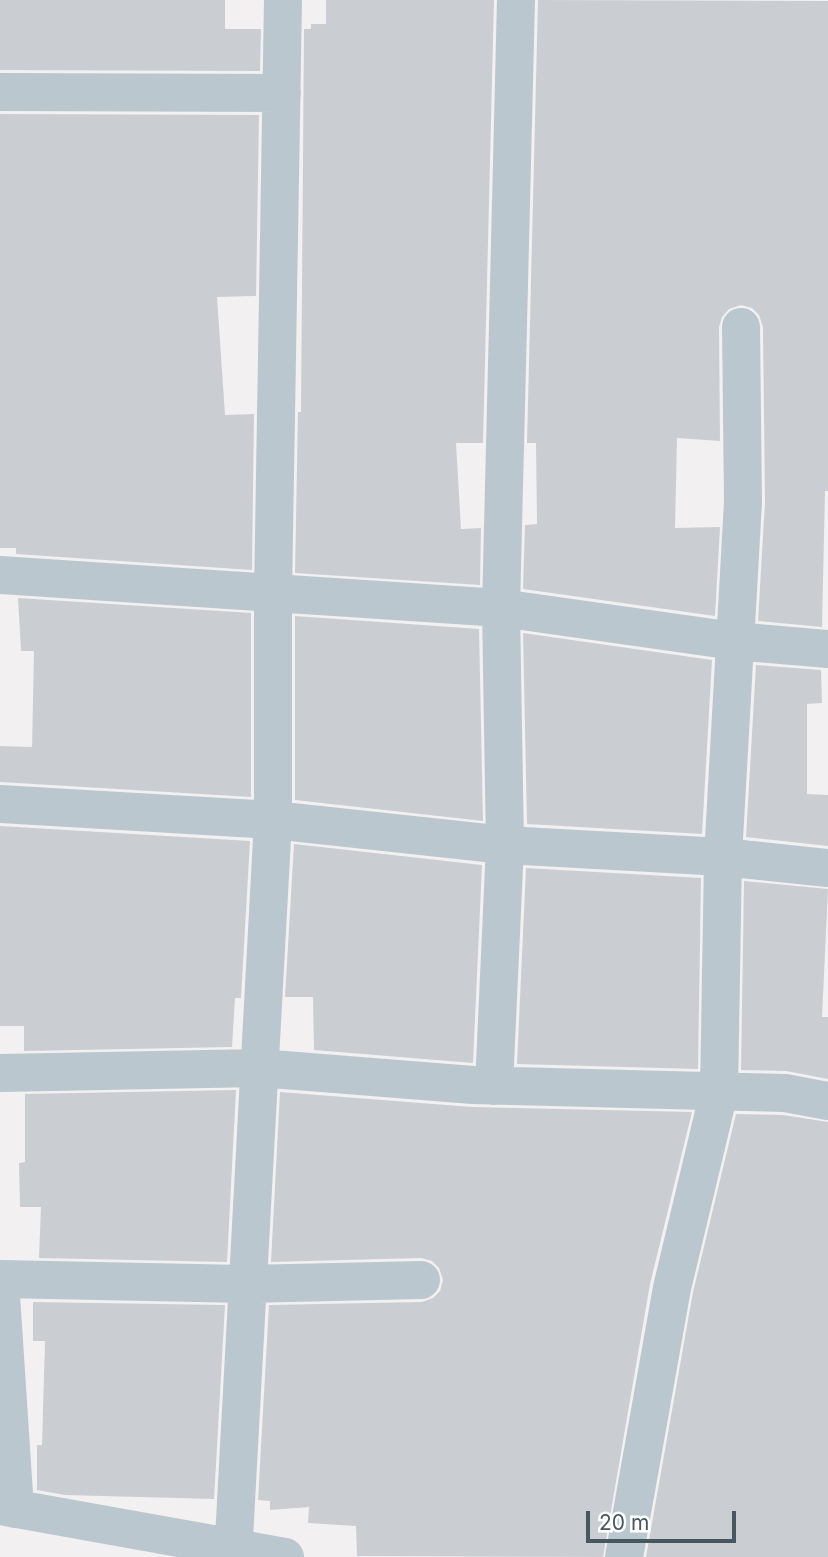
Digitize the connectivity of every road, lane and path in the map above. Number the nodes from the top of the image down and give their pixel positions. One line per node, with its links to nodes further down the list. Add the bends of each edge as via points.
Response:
1 (284, 0): 4 (street)
2 (516, 0): 8 (street)
3 (0, 92): 4 (street)
4 (282, 93): 7 (street)
5 (741, 327): 9 (street, via 743,502)
6 (0, 575): 7 (street)
7 (273, 593): 8 (street); 12 (street)
8 (501, 608): 9 (street); 13 (street)
9 (734, 640): 10 (street); 14 (street)
10 (828, 649)
11 (0, 804): 12 (street)
12 (273, 820): 13 (street); 16 (street)
13 (505, 845): 14 (street); 18 (street)
14 (723, 857): 15 (street); 19 (street)
15 (828, 868)
16 (258, 1068): 17 (street); 18 (street); 23 (street)
17 (0, 1073)
18 (494, 1086): 19 (street)
19 (719, 1092): 20 (street, via 785,1093); 27 (street, via 672,1288)
20 (828, 1101)
21 (0, 1279): 23 (street); 24 (street)
22 (421, 1280): 23 (street)
23 (246, 1284): 25 (street)
24 (8, 1507): 25 (street)
25 (233, 1552): 26 (street)
26 (285, 1557)
27 (624, 1557)

